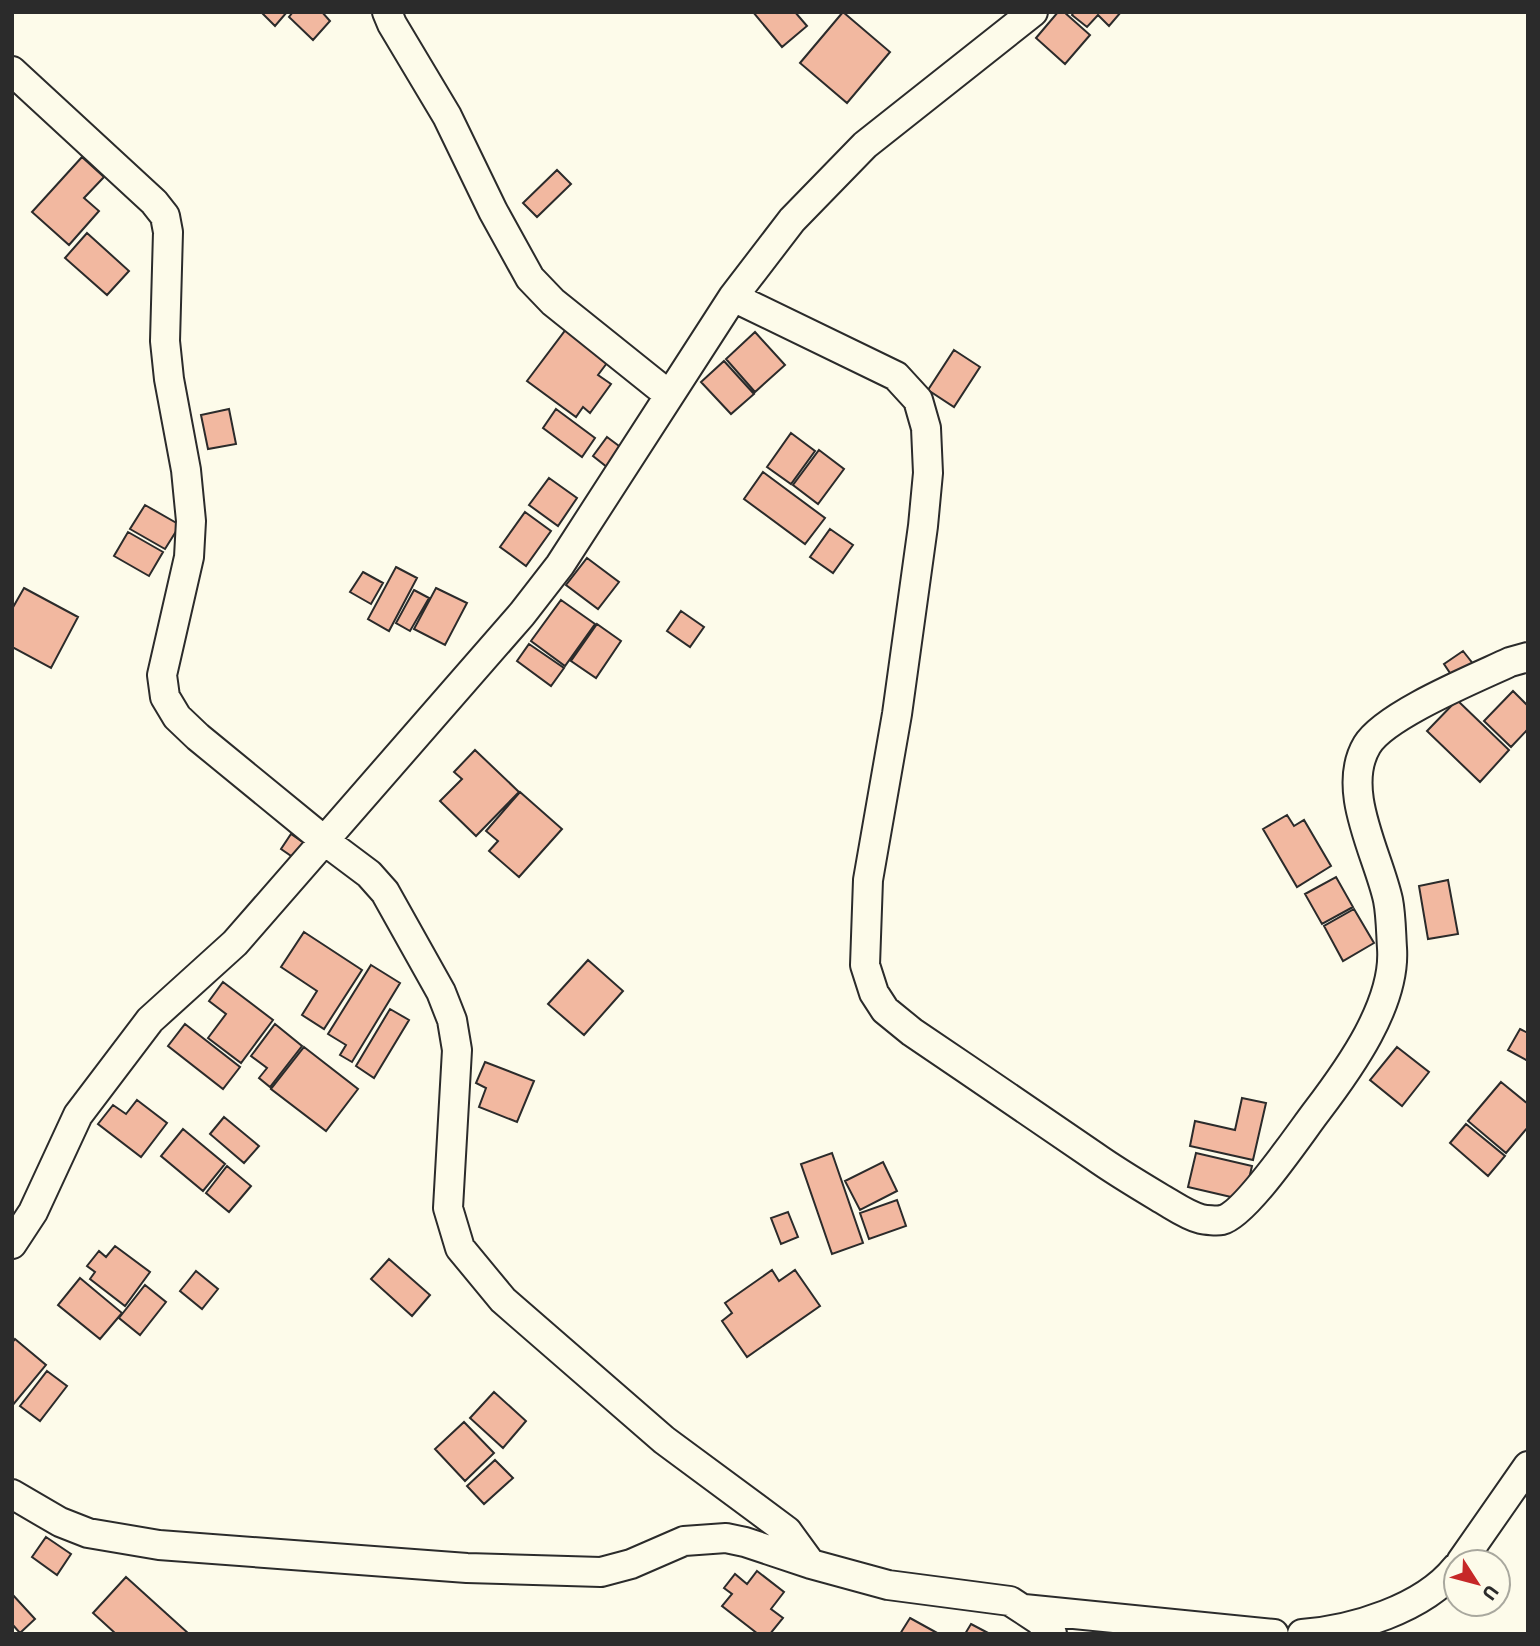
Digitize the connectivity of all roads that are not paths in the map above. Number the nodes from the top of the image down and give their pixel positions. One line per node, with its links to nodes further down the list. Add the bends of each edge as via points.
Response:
1 (387, 12): 5 (street, via 447,116 530,278 553,302)
2 (1033, 12): 4 (street, via 865,145 792,220)
3 (12, 71): 7 (street, via 165,216 165,341 191,521 189,556 162,674 165,697 198,737)
4 (733, 297): 5 (street); 6 (street, via 896,376 918,400 926,428 923,526 869,880 864,965 874,993 885,1010 912,1032 1126,1178 1201,1219 1222,1220 1255,1191 1345,1075 1366,1039 1388,983 1393,953 1388,901 1359,806 1358,779 1368,743 1407,711)
5 (669, 395): 7 (street, via 560,565)
6 (1528, 657)
7 (325, 841): 8 (street, via 235,943 150,1020 129,1046 78,1115 33,1212); 12 (street, via 385,892 452,1020 457,1051 448,1208 460,1248 503,1300 664,1440 787,1531)
8 (12, 1244)
9 (1528, 1466): 11 (street)
10 (12, 1494): 12 (street, via 88,1533 159,1545 467,1568 601,1572 684,1541 726,1538)
11 (1473, 1548)
12 (811, 1564): 14 (street, via 888,1585 1010,1601)
13 (1442, 1584): 17 (street, via 1414,1603 1328,1632)
14 (1024, 1609): 15 (street); 16 (street)
15 (1052, 1634)
16 (1274, 1634)
17 (1302, 1634)

